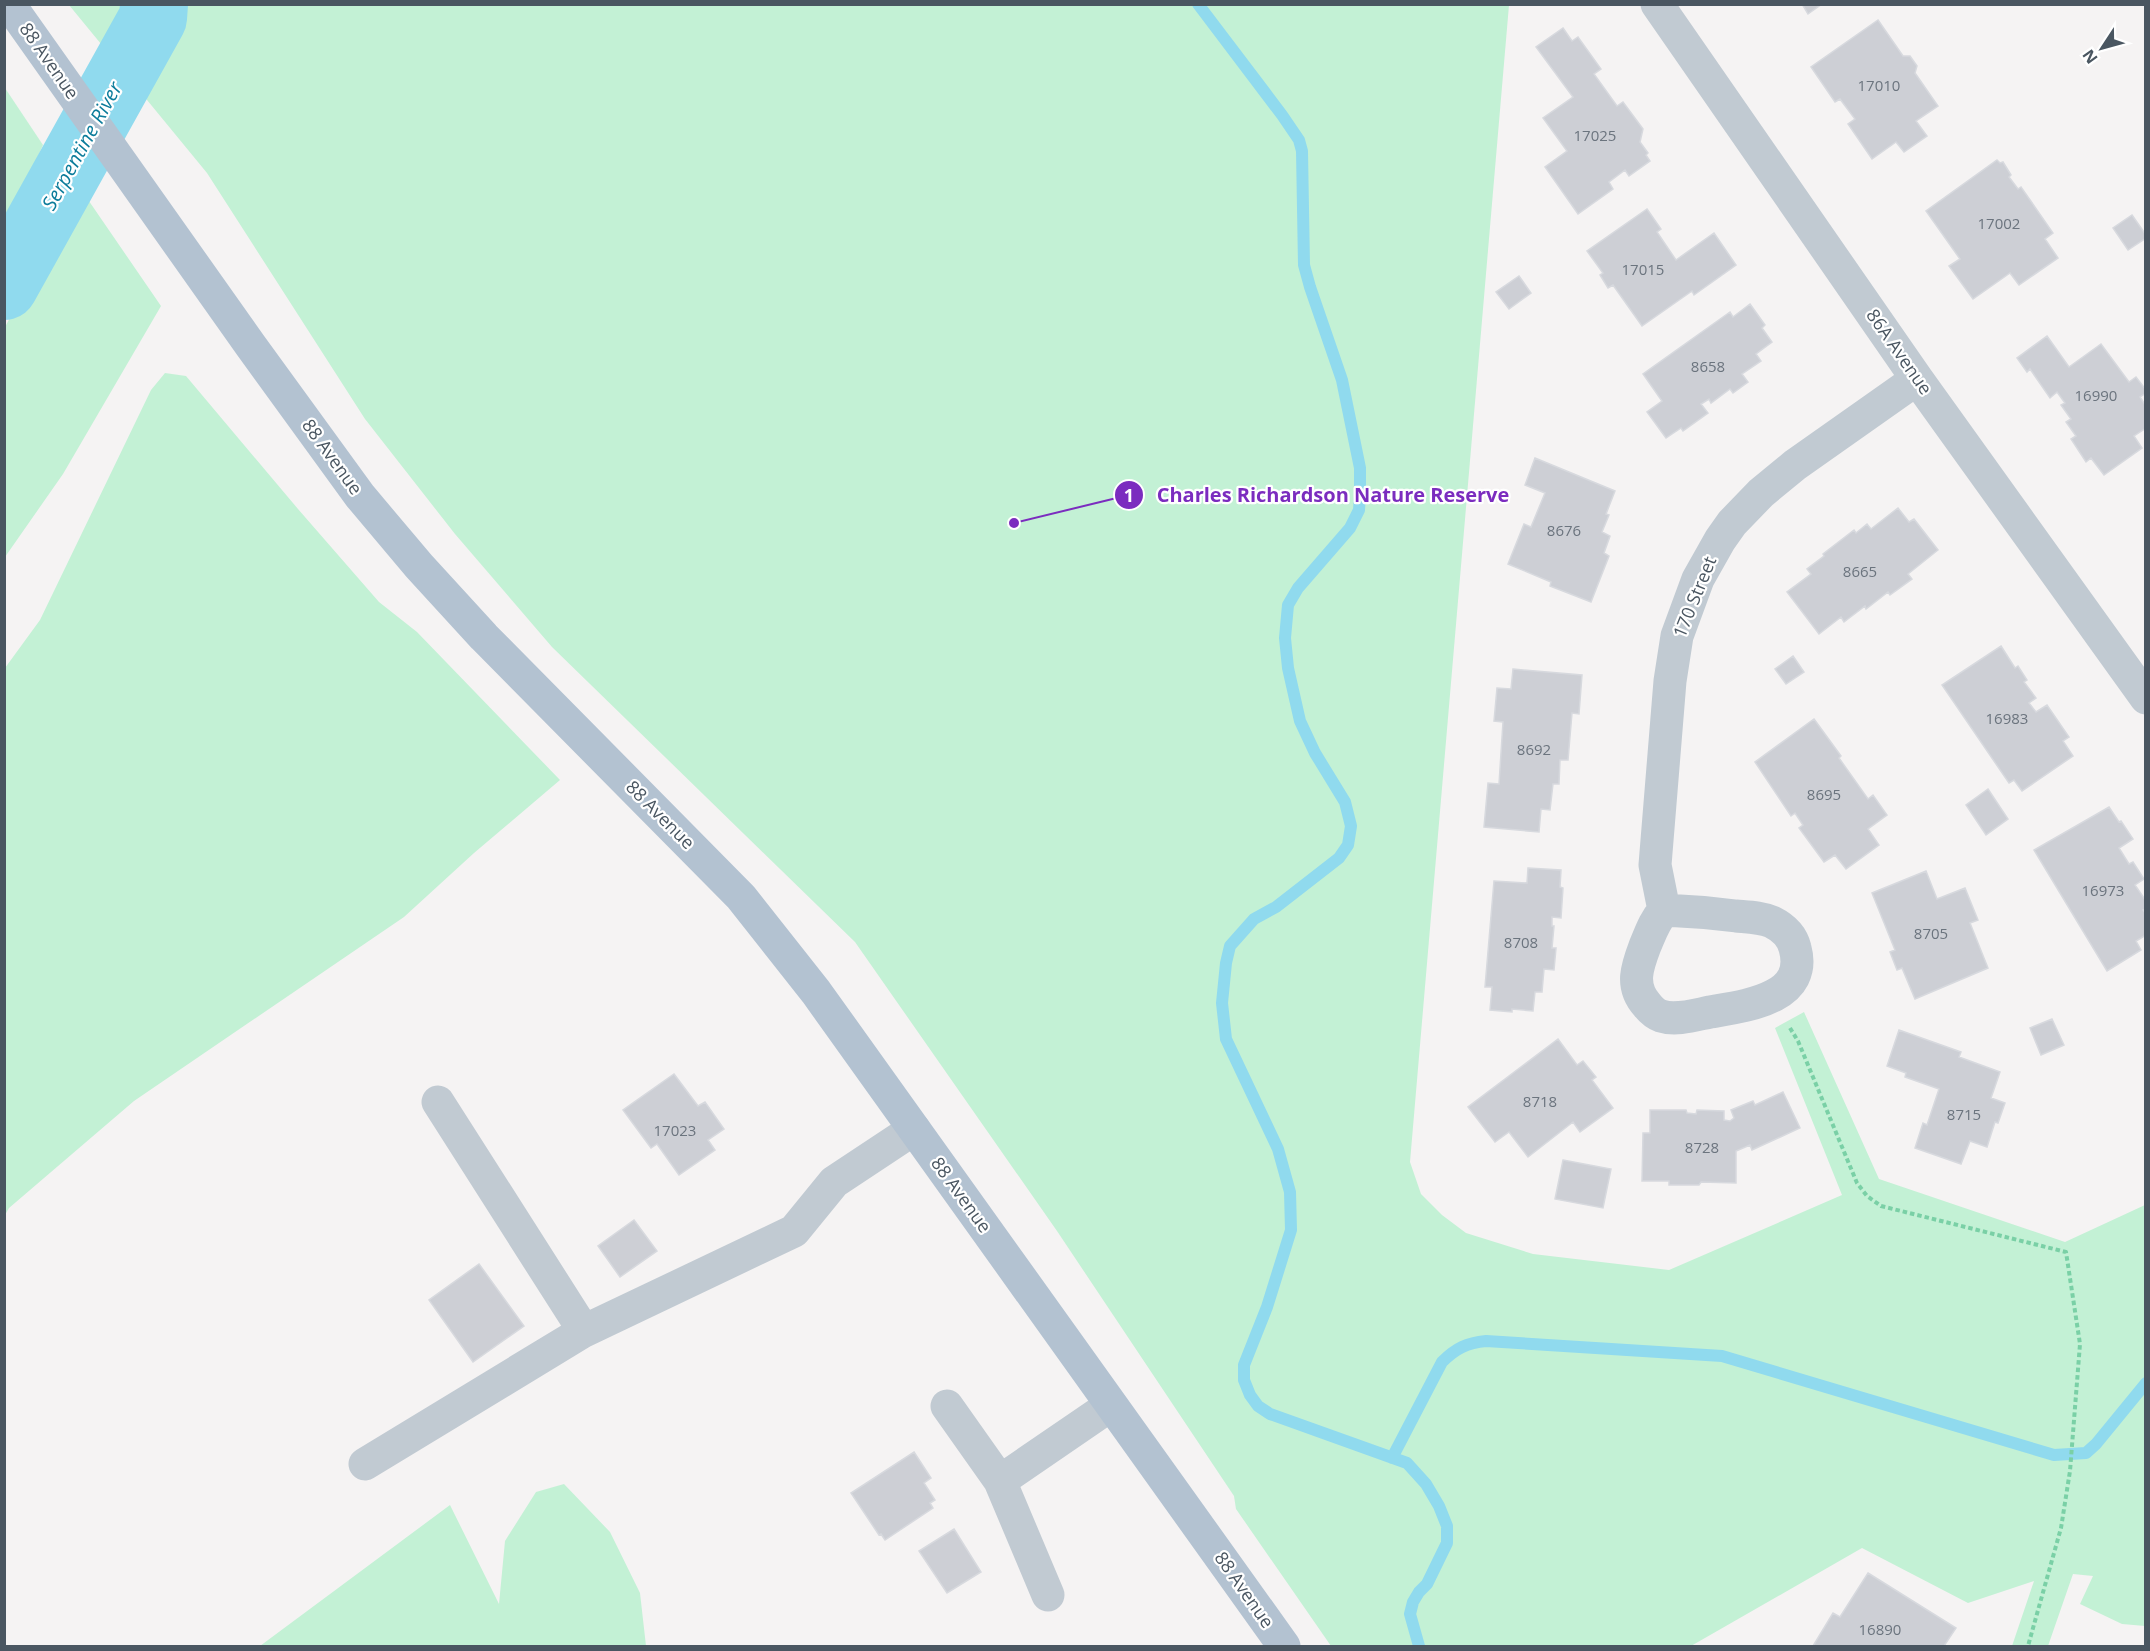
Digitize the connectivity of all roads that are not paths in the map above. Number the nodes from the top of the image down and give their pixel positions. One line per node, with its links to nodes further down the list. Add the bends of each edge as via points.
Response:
1 (9, 4): 7 (main road, 88 Avenue, via 360,496 484,637 741,897 816,992)
2 (1657, 4): 3 (street, 86A Avenue)
3 (1917, 378): 4 (street, 86A Avenue); 5 (street, 170 Street, via 1761,493 1732,523 1698,579 1679,630 1671,669 1655,865)
4 (2145, 698)
5 (1664, 910): 5 (street, via 1770,921 1787,932 1793,942 1797,967 1791,981 1771,998 1683,1017 1661,1016 1641,998 1635,975 1651,927)
6 (438, 1102): 8 (street)
7 (914, 1129): 8 (street, via 834,1182 794,1231); 9 (main road, 88 Avenue)
8 (584, 1331): 11 (street)
9 (1111, 1405): 12 (street); 14 (main road, 88 Avenue)
10 (947, 1407): 12 (street)
11 (365, 1464)
12 (1000, 1481): 13 (street)
13 (1048, 1595)
14 (1284, 1647)

